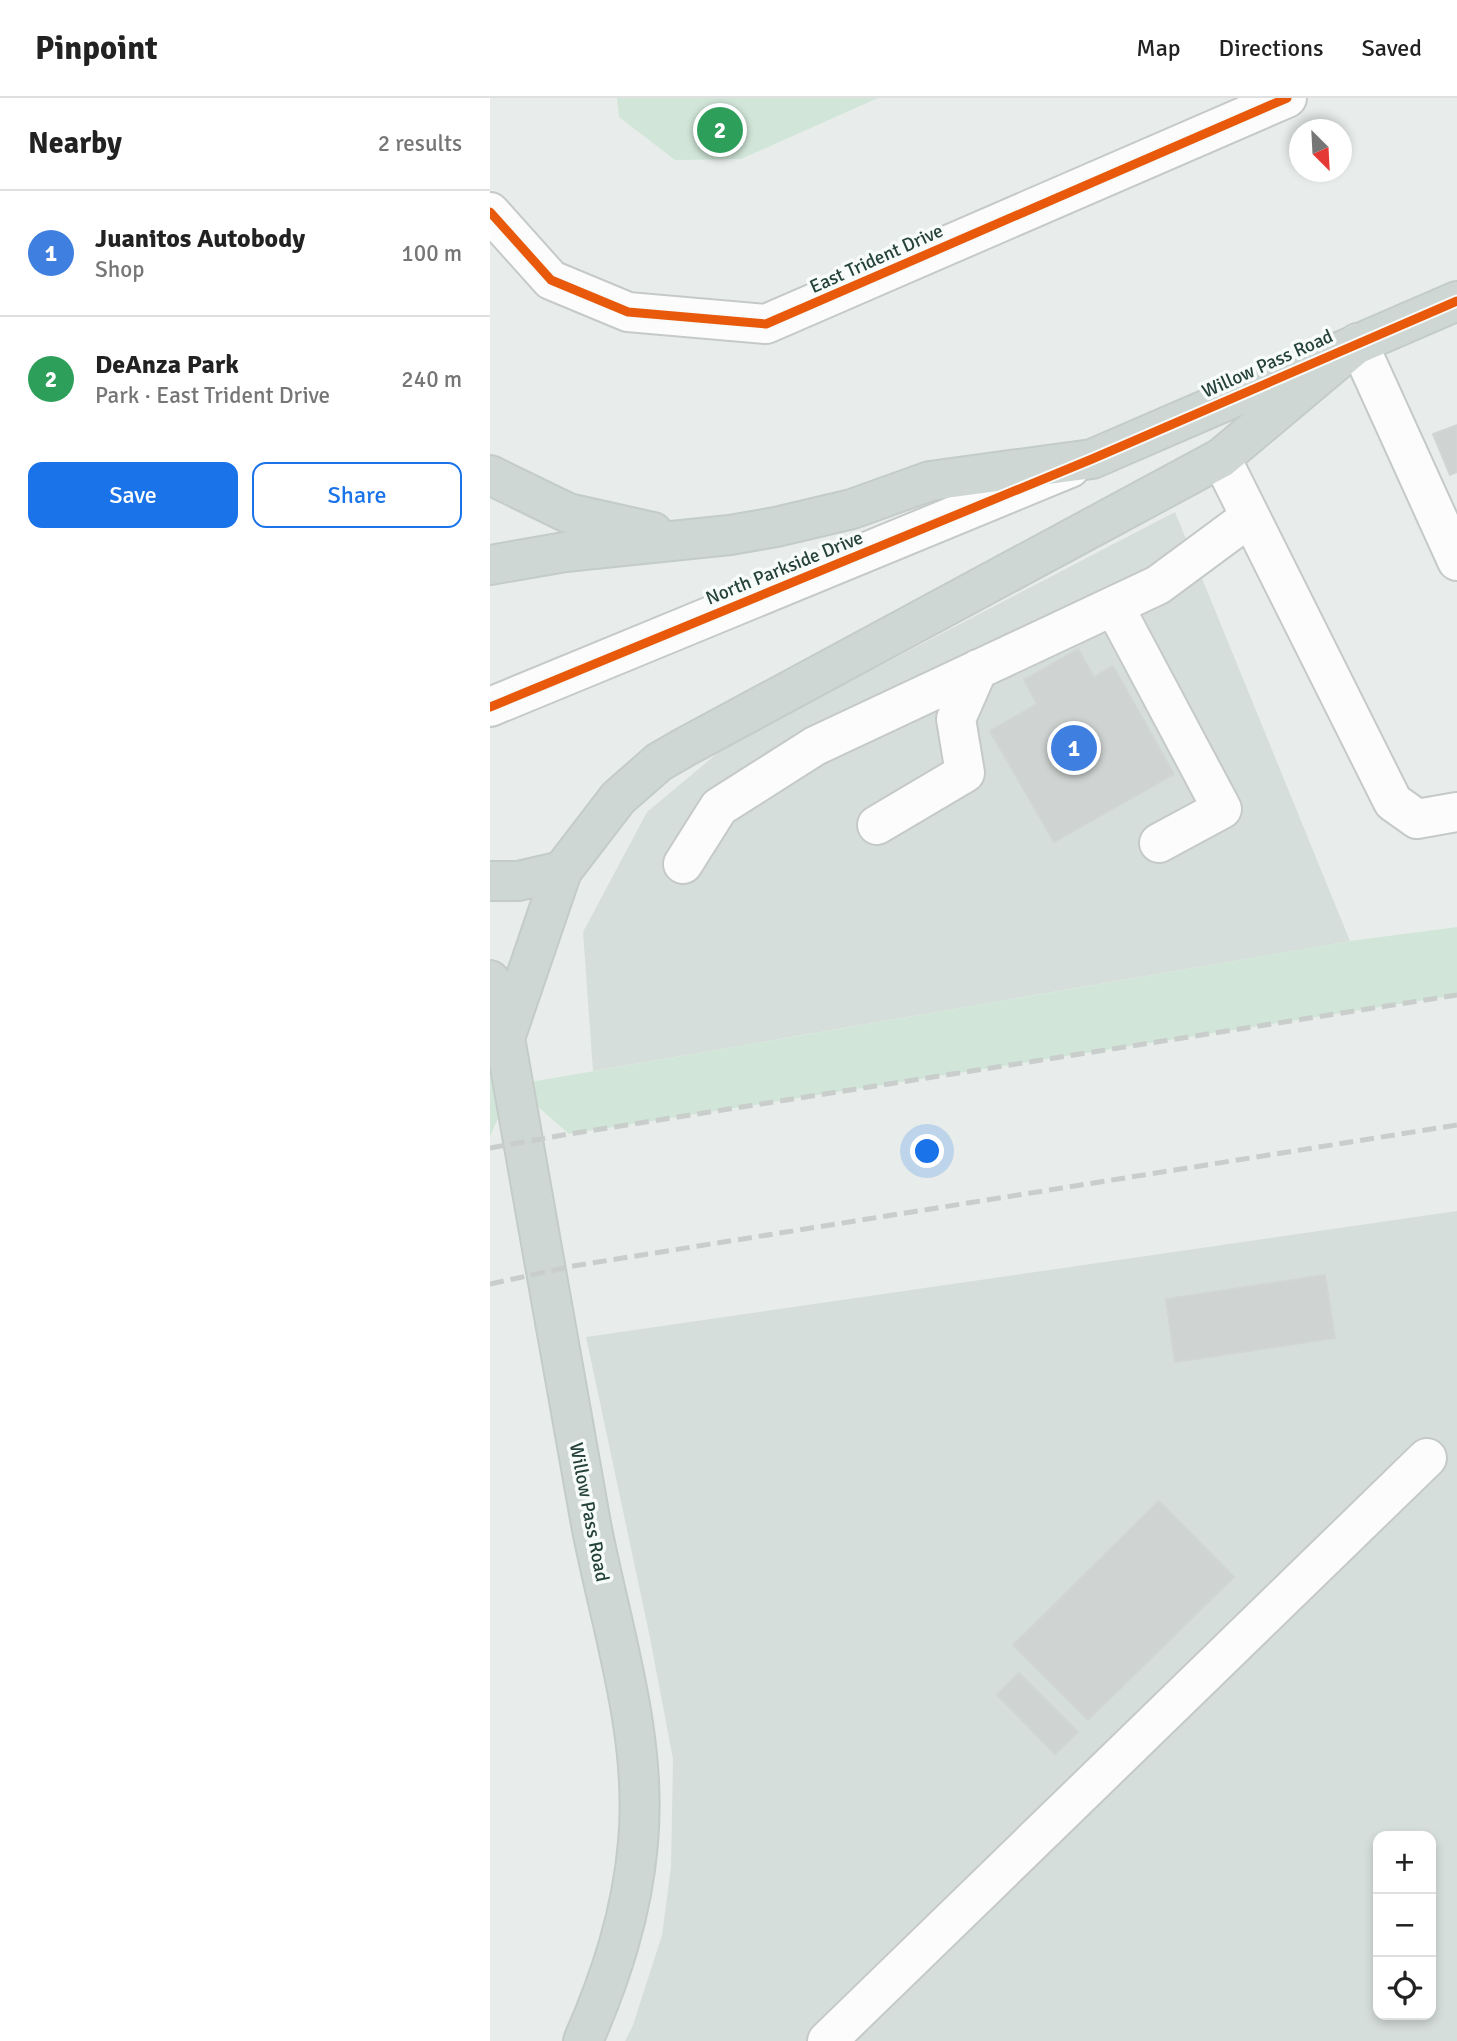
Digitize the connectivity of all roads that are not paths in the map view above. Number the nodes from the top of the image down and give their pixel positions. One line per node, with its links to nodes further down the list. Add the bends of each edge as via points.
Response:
1 (1287, 98): 2 (street, East Trident Drive, via 766,324 628,312 551,280)
2 (490, 212)
3 (1457, 301): 4 (main road, Willow Pass Road)
4 (1358, 343): 5 (main road); 6 (main road, Willow Pass Road); 10 (street)
5 (1221, 458): 8 (street); 19 (main road, via 659,762 618,798)
6 (1092, 459): 9 (main road, Willow Pass Road, via 930,481 852,509 776,527); 14 (street, North Parkside Drive)
7 (490, 475): 9 (main road, via 568,513)
8 (1250, 516): 12 (street, via 1158,585); 15 (street, via 1393,802 1417,820)
9 (682, 539): 11 (main road, Willow Pass Road)
10 (1457, 561)
11 (490, 565)
12 (1114, 606): 13 (street); 17 (street, via 1222,809)
13 (978, 669): 16 (street, via 956,719 965,773); 18 (street, via 815,746 719,807)
14 (490, 707)
15 (1457, 812)
16 (877, 825)
17 (1159, 843)
18 (683, 864)
19 (562, 871): 20 (main road, via 518,881); 22 (main road)
20 (490, 881)
21 (490, 980): 22 (main road, Willow Pass Road)
22 (505, 1038): 24 (main road, Willow Pass Road, via 592,1526 635,1737 639,1841 634,1879 614,1965)
23 (1427, 1458): 25 (street)
24 (583, 2041)
25 (827, 2041)

